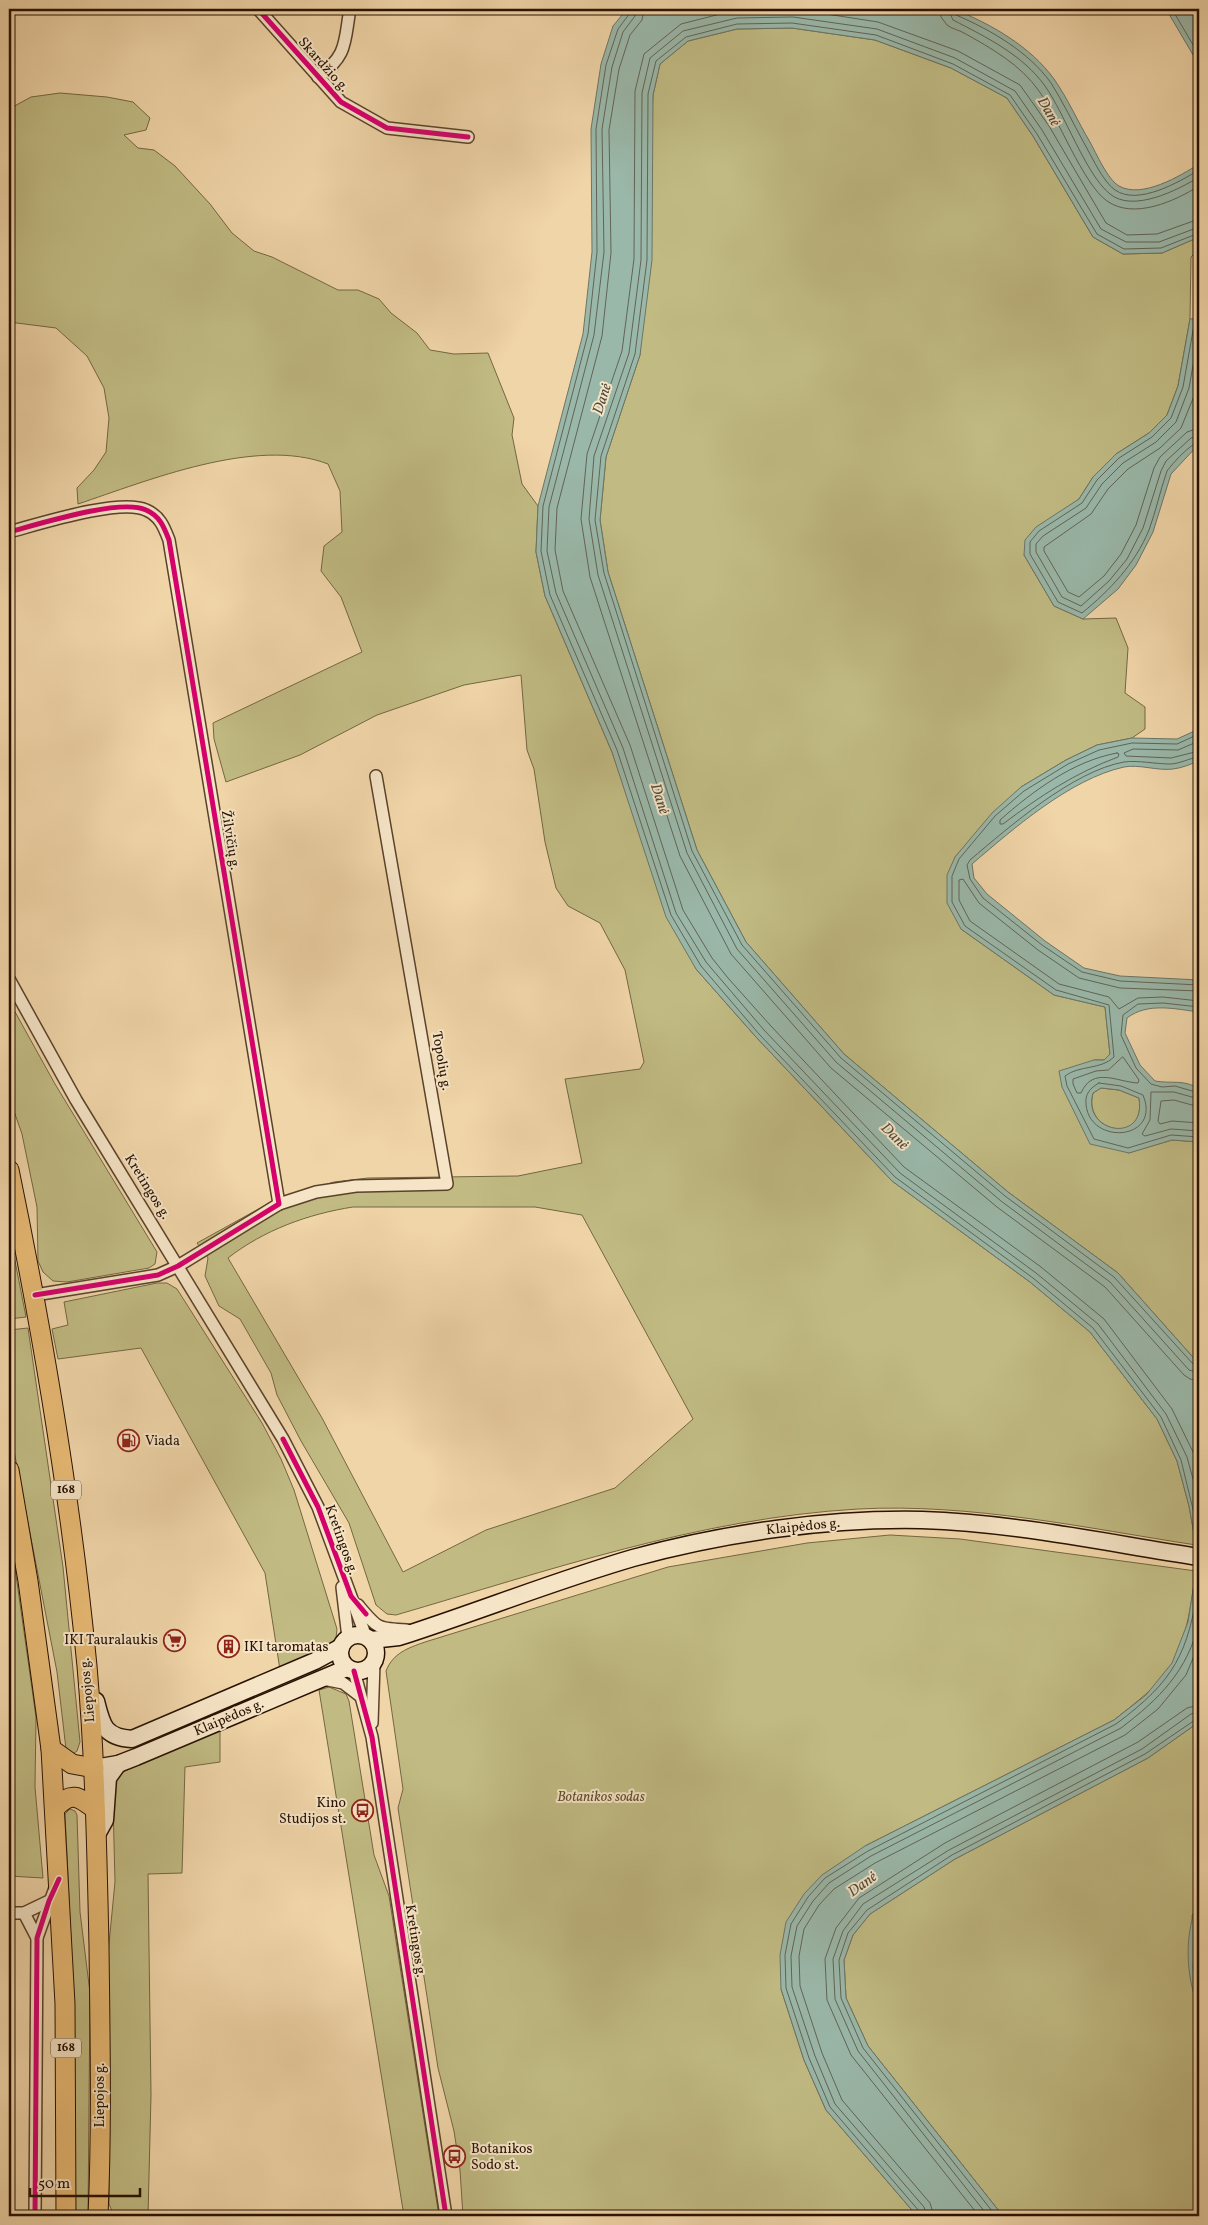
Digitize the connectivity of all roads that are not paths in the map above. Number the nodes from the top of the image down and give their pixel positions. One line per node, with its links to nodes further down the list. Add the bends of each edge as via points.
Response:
1 (258, 9): 3 (street, Skardžio g.)
2 (350, 9): 3 (street, via 341,54 335,64)
3 (318, 77): 4 (street, Skardžio g., via 341,102 387,128)
4 (468, 137)
5 (9, 532): 9 (street, Žilvičių g., via 126,506 146,510 161,520 169,540)
6 (376, 776): 9 (street, Topolių g., via 447,1184 356,1186 316,1192)
7 (9, 979): 10 (street, Kretingos g., via 76,1100)
8 (9, 1170): 11 (main road, Liepojos g. / 168)
9 (279, 1204): 10 (street)
10 (178, 1266): 11 (street, via 158,1276); 14 (street, Kretingos g., via 301,1471 321,1514)
11 (34, 1295): 23 (main road, Liepojos g. / 168, via 66,1497)
12 (9, 1470): 26 (main road, 168)
13 (1199, 1557): 16 (main road, Klaipėdos g., via 976,1524 886,1521 818,1525 706,1540 633,1558)
14 (340, 1570): 15 (street, Kretingos g.); 19 (street, Kretingos g.)
15 (351, 1596): 16 (street, Klaipėdos g., via 382,1629); 18 (street, Kretingos g.)
16 (418, 1631): 17 (main road, Klaipėdos g.)
17 (399, 1636): 18 (main road, Klaipėdos g.); 20 (main road)
18 (368, 1638): 19 (main road, via 356,1635); 20 (main road, via 376,1648)
19 (344, 1642): 21 (main road, via 340,1654); 23 (main road, via 315,1661 132,1739 113,1735 105,1729)
20 (375, 1660): 21 (main road, via 363,1671); 25 (street, Kretingos g.)
21 (350, 1669): 22 (main road, Klaipėdos g.); 24 (street, Kretingos g.)
22 (321, 1678): 24 (street, via 343,1683); 27 (main road, Klaipėdos g.)
23 (88, 1686): 28 (main road, Liepojos g. / 168)
24 (360, 1696): 25 (street, Kretingos g.)
25 (372, 1737): 40 (street, Kretingos g.)
26 (51, 1749): 28 (main road, via 72,1764); 29 (main road, 168)
27 (118, 1764): 28 (main road, Klaipėdos g.); 31 (main road, via 108,1778 105,1820)
28 (94, 1768): 30 (main road, Liepojos g. / 168)
29 (55, 1808): 30 (main road, via 64,1799 73,1797 81,1798); 32 (main road, 168)
30 (95, 1809): 31 (main road, Liepojos g. / 168)
31 (96, 1837): 39 (main road, Liepojos g. / 168, via 100,2020)
32 (59, 1879): 33 (street); 38 (main road, 168, via 65,2004)
33 (48, 1901): 35 (street); 36 (street)
34 (9, 1912): 35 (street)
35 (24, 1913): 36 (street)
36 (37, 1938): 37 (street)
37 (36, 2216)
38 (66, 2216)
39 (98, 2216)
40 (446, 2216)

